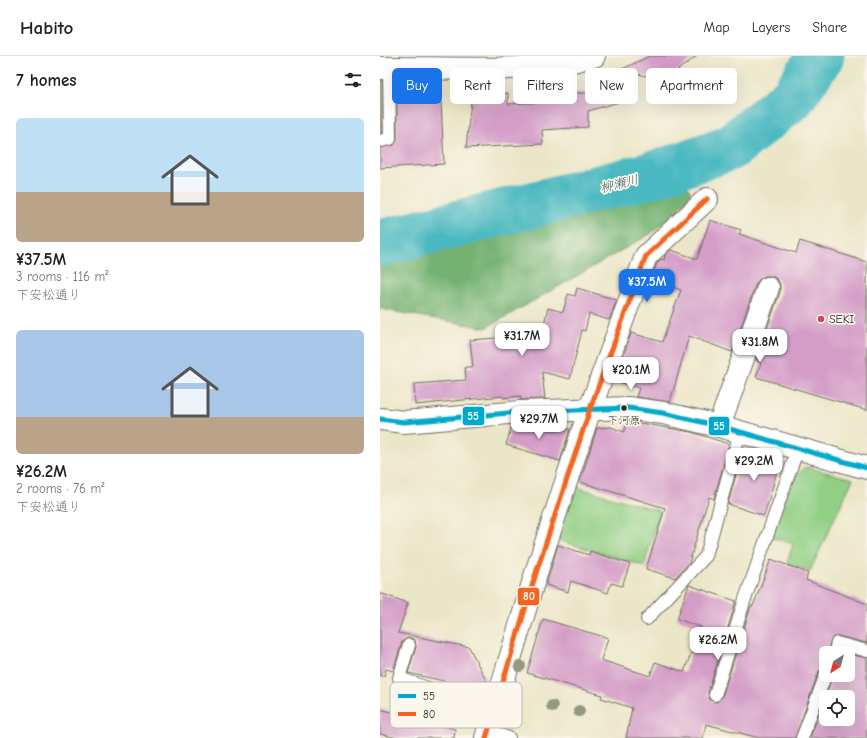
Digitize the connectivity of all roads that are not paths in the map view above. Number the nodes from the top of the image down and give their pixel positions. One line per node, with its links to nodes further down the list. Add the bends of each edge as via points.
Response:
1 (594, 56): 2 (street, via 569,63)
2 (506, 62): 3 (street)
3 (385, 68): 4 (lane, via 390,139)
4 (380, 141)
5 (707, 199): 7 (street, via 646,256)
6 (768, 288): 9 (street)
7 (590, 408): 8 (street, via 404,422); 9 (street, via 628,408); 20 (street)
8 (380, 419)
9 (719, 426): 10 (street)
10 (740, 432): 11 (street); 13 (lane, via 706,556)
11 (798, 448): 12 (street); 22 (lane, via 744,602)
12 (867, 468)
13 (647, 619)
14 (409, 645): 19 (lane, via 398,678)
15 (836, 646): 16 (lane, via 837,643)
16 (848, 646)
17 (855, 648): 18 (lane)
18 (867, 651)
19 (410, 682)
20 (503, 682)
21 (823, 682): 25 (lane)
22 (715, 695)
23 (487, 735): 24 (lane)
24 (509, 738)
25 (802, 738)

